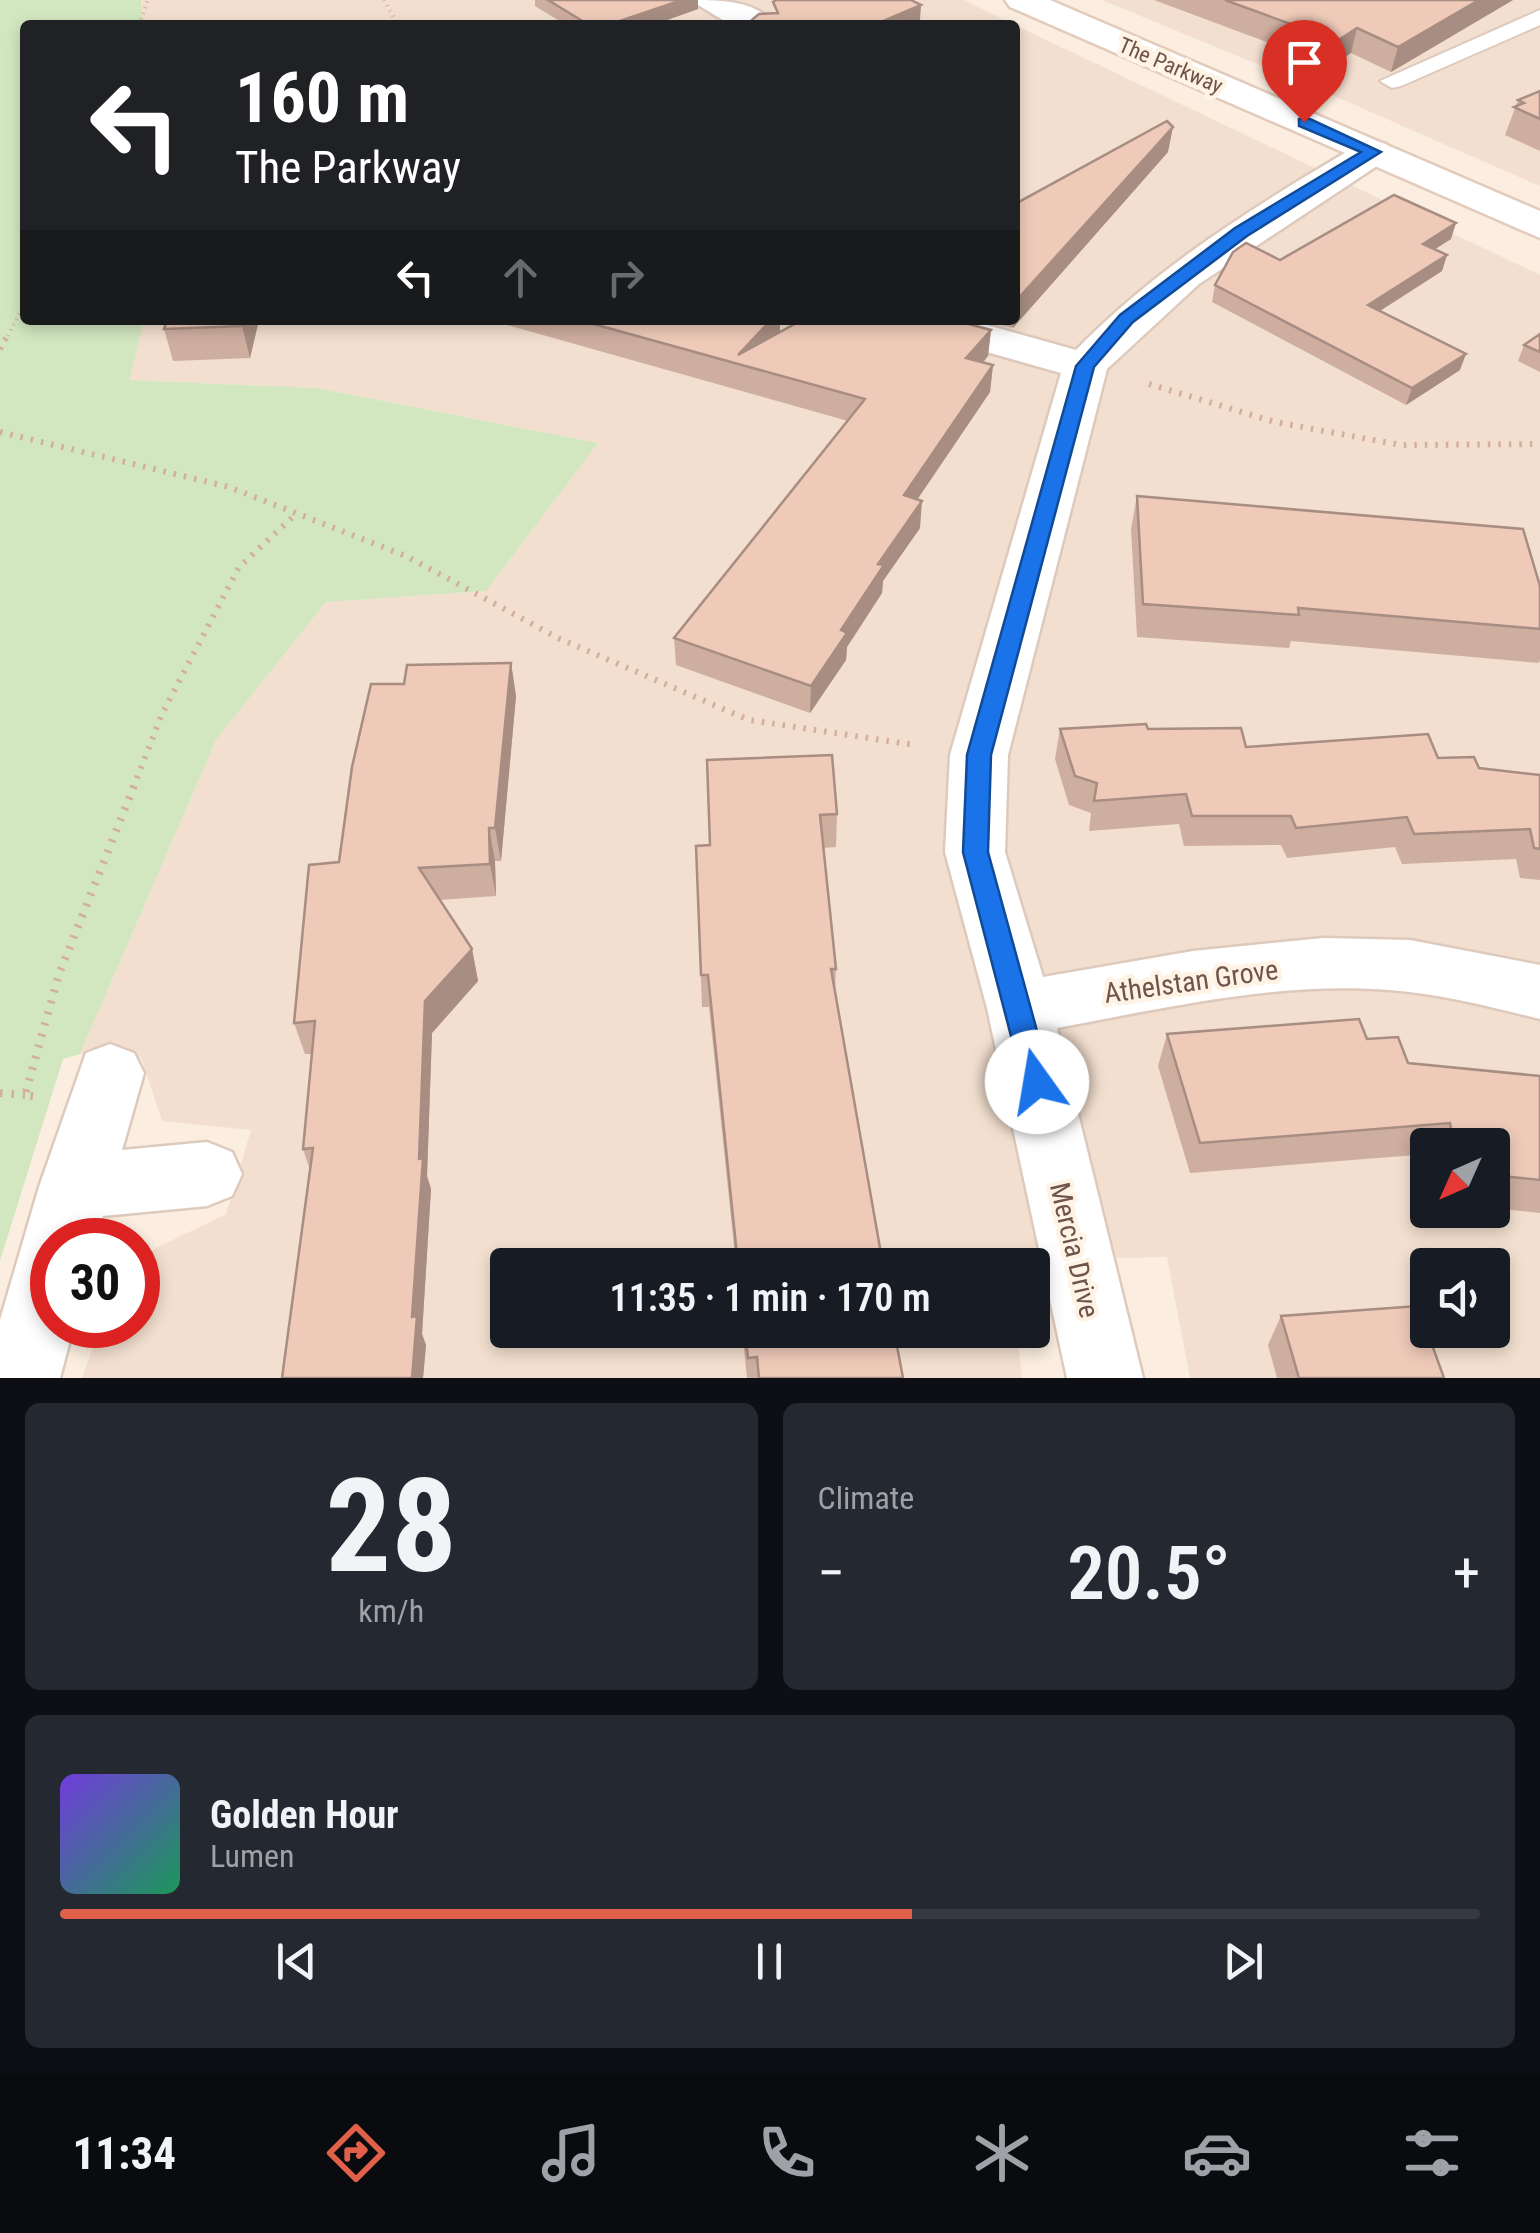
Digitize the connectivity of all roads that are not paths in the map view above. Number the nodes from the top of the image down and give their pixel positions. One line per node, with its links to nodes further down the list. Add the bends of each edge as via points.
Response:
1 (706, 0): 4 (street)
2 (1022, 0): 6 (street, The Parkway)
3 (1540, 17): 5 (lane)
4 (748, 20)
5 (1392, 81)
6 (1373, 152): 7 (street, The Parkway); 9 (street, Mercia Drive, via 1241,232 1127,318)
7 (1540, 226)
8 (938, 325): 9 (street)
9 (1085, 366): 11 (street, Mercia Drive, via 979,755 975,852)
10 (1540, 992): 11 (street, Athelstan Grove, via 1370,963 1246,968)
11 (1020, 1008): 17 (street, Mercia Drive)
12 (105, 1088): 14 (street)
13 (207, 1174): 14 (street)
14 (67, 1214)
15 (30, 1348): 16 (street)
16 (22, 1378)
17 (1105, 1378)

